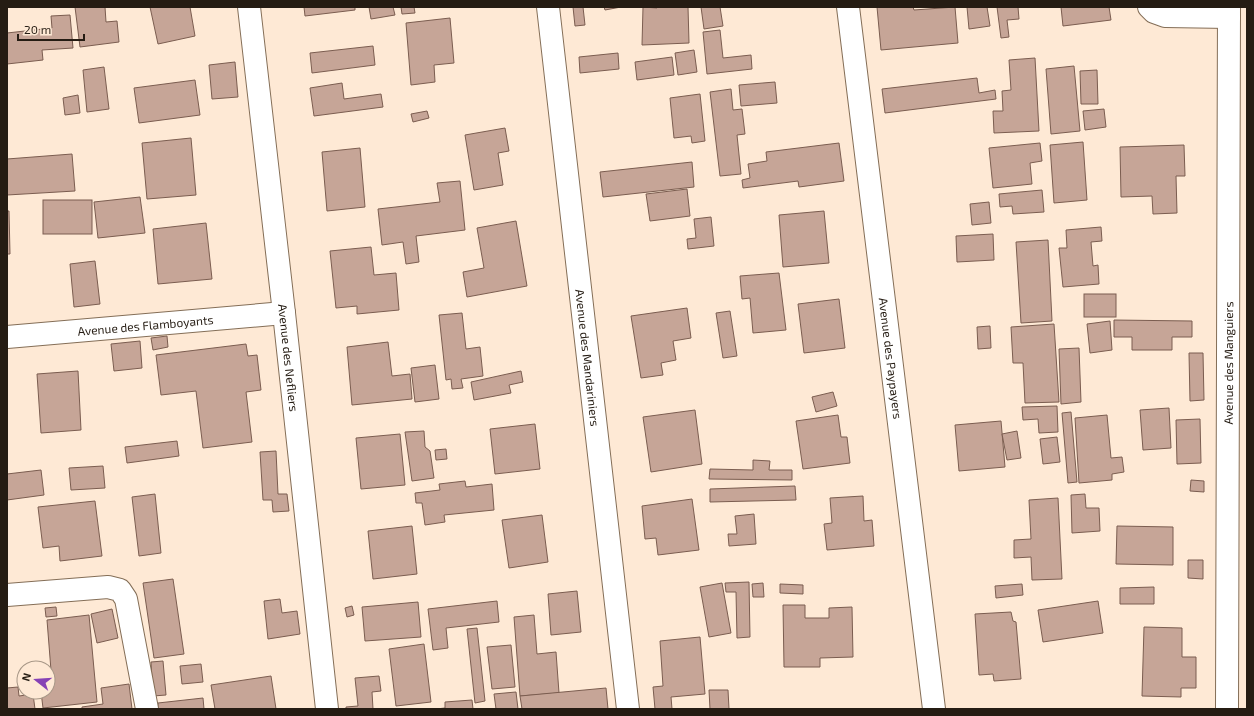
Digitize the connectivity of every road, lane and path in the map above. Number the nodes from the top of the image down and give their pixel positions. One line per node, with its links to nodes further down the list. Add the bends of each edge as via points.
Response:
1 (249, 7): 6 (street, Avenue des Nefliers)
2 (548, 7): 11 (street, Avenue des Mandariniers)
3 (848, 7): 12 (street, Avenue des Paypayers)
4 (1149, 7): 5 (street, Avenue des Manguiers, via 1165,16)
5 (1229, 12): 13 (street, Avenue des Manguiers)
6 (284, 313): 7 (street, Avenue des Flamboyants); 10 (street, Avenue des Nefliers)
7 (7, 337)
8 (7, 595): 9 (street, via 108,586 120,590 126,599)
9 (147, 709)
10 (327, 709)
11 (628, 709)
12 (934, 709)
13 (1227, 709)

